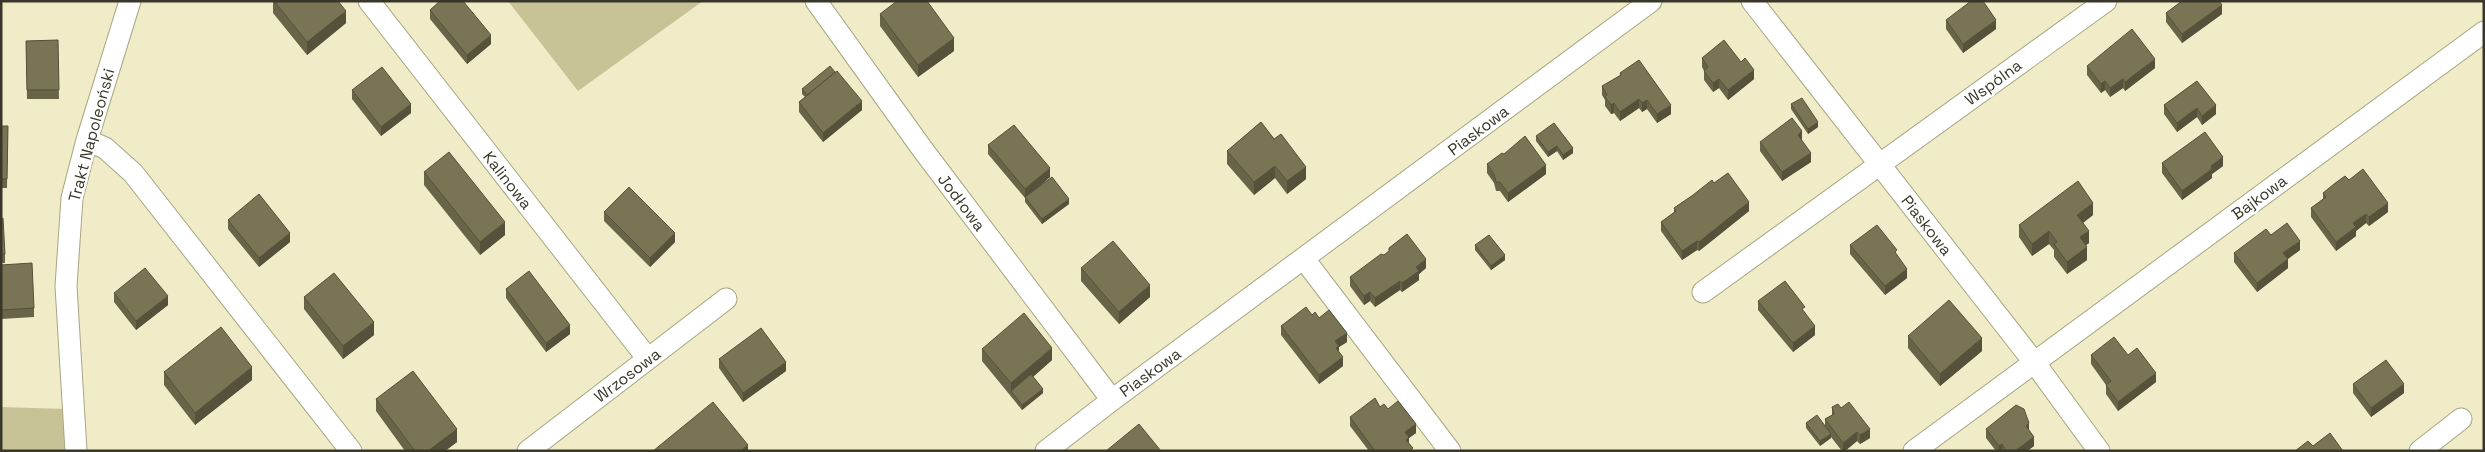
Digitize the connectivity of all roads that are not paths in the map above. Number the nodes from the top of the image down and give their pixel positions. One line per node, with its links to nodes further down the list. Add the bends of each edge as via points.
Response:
1 (130, 1): 8 (street, Trakt Napoleoński)
2 (369, 1): 13 (street, Kalinowa)
3 (816, 1): 15 (street, Jodłowa, via 923,150)
4 (1651, 1): 10 (street, Piaskowa)
5 (1752, 1): 9 (street, Piaskowa)
6 (2106, 1): 9 (street, Wspólna)
7 (2484, 32): 14 (street, Bajkowa)
8 (87, 140): 17 (street, Trakt Napoleoński, via 72,198 66,286); 18 (street, via 104,148 133,173)
9 (1879, 163): 11 (street, Wspólna); 14 (street, Piaskowa)
10 (1304, 259): 15 (street, Piaskowa); 21 (street)
11 (1703, 292)
12 (726, 299): 13 (street, Wrzosowa)
13 (648, 359): 19 (street, Wrzosowa)
14 (2034, 362): 22 (street, Bajkowa); 23 (street, Piaskowa)
15 (1112, 400): 20 (street, Piaskowa)
16 (2461, 419): 24 (street)
17 (76, 451)
18 (351, 451)
19 (528, 451)
20 (1046, 451)
21 (1450, 451)
22 (1914, 451)
23 (2098, 451)
24 (2420, 451)

